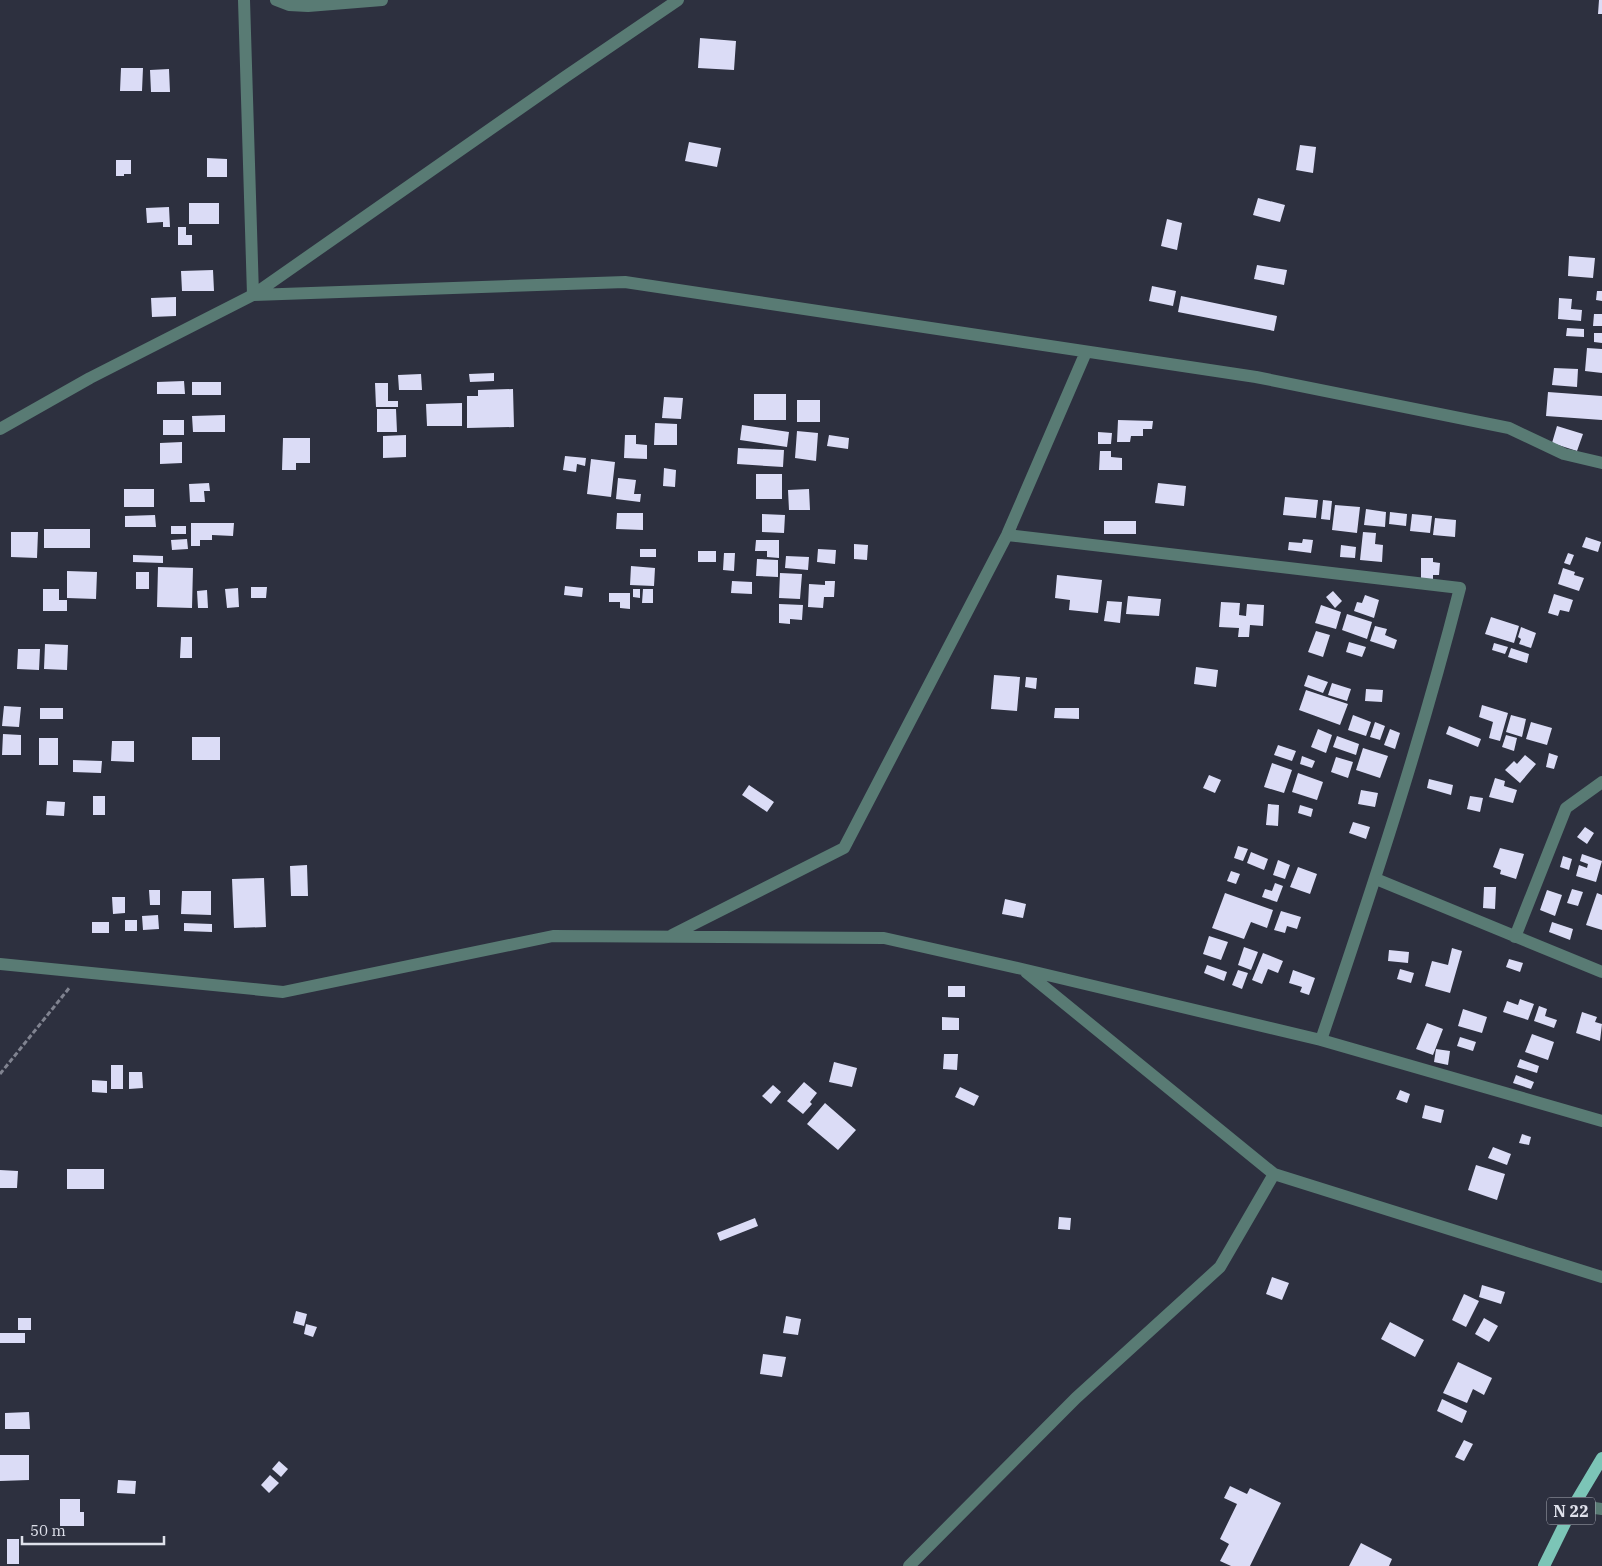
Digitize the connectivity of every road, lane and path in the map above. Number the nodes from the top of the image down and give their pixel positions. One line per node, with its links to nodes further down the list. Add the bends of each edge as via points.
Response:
1 (244, 0): 5 (street)
2 (276, 0): 3 (street, via 289,6)
3 (382, 0)
4 (678, 0): 5 (street)
5 (253, 295): 6 (street, via 625,282); 7 (street, via 90,378)
6 (1086, 352): 8 (street, via 1256,377 1509,428 1564,454); 9 (street)
7 (0, 429)
8 (1602, 463)
9 (1007, 535): 11 (street, via 1460,588 1439,672); 12 (street, via 844,848)
10 (1602, 782): 13 (street, via 1566,808)
11 (1376, 879): 13 (street); 18 (street)
12 (669, 937): 15 (street, via 884,938); 16 (street, via 553,936 282,992)
13 (1515, 937): 17 (street)
14 (0, 964): 16 (street)
15 (1022, 969): 18 (street); 21 (street)
16 (82, 972): 19 (path)
17 (1602, 972)
18 (1321, 1040): 20 (street)
19 (0, 1074)
20 (1602, 1120)
21 (1274, 1174): 22 (street); 26 (street, via 1220,1267 1076,1398)
22 (1602, 1277)
23 (1602, 1458): 24 (main road, N 22 / N 22)
24 (1574, 1505): 25 (street); 27 (main road, N 22 / N 22)
25 (1602, 1509)
26 (909, 1566)
27 (1544, 1566)

